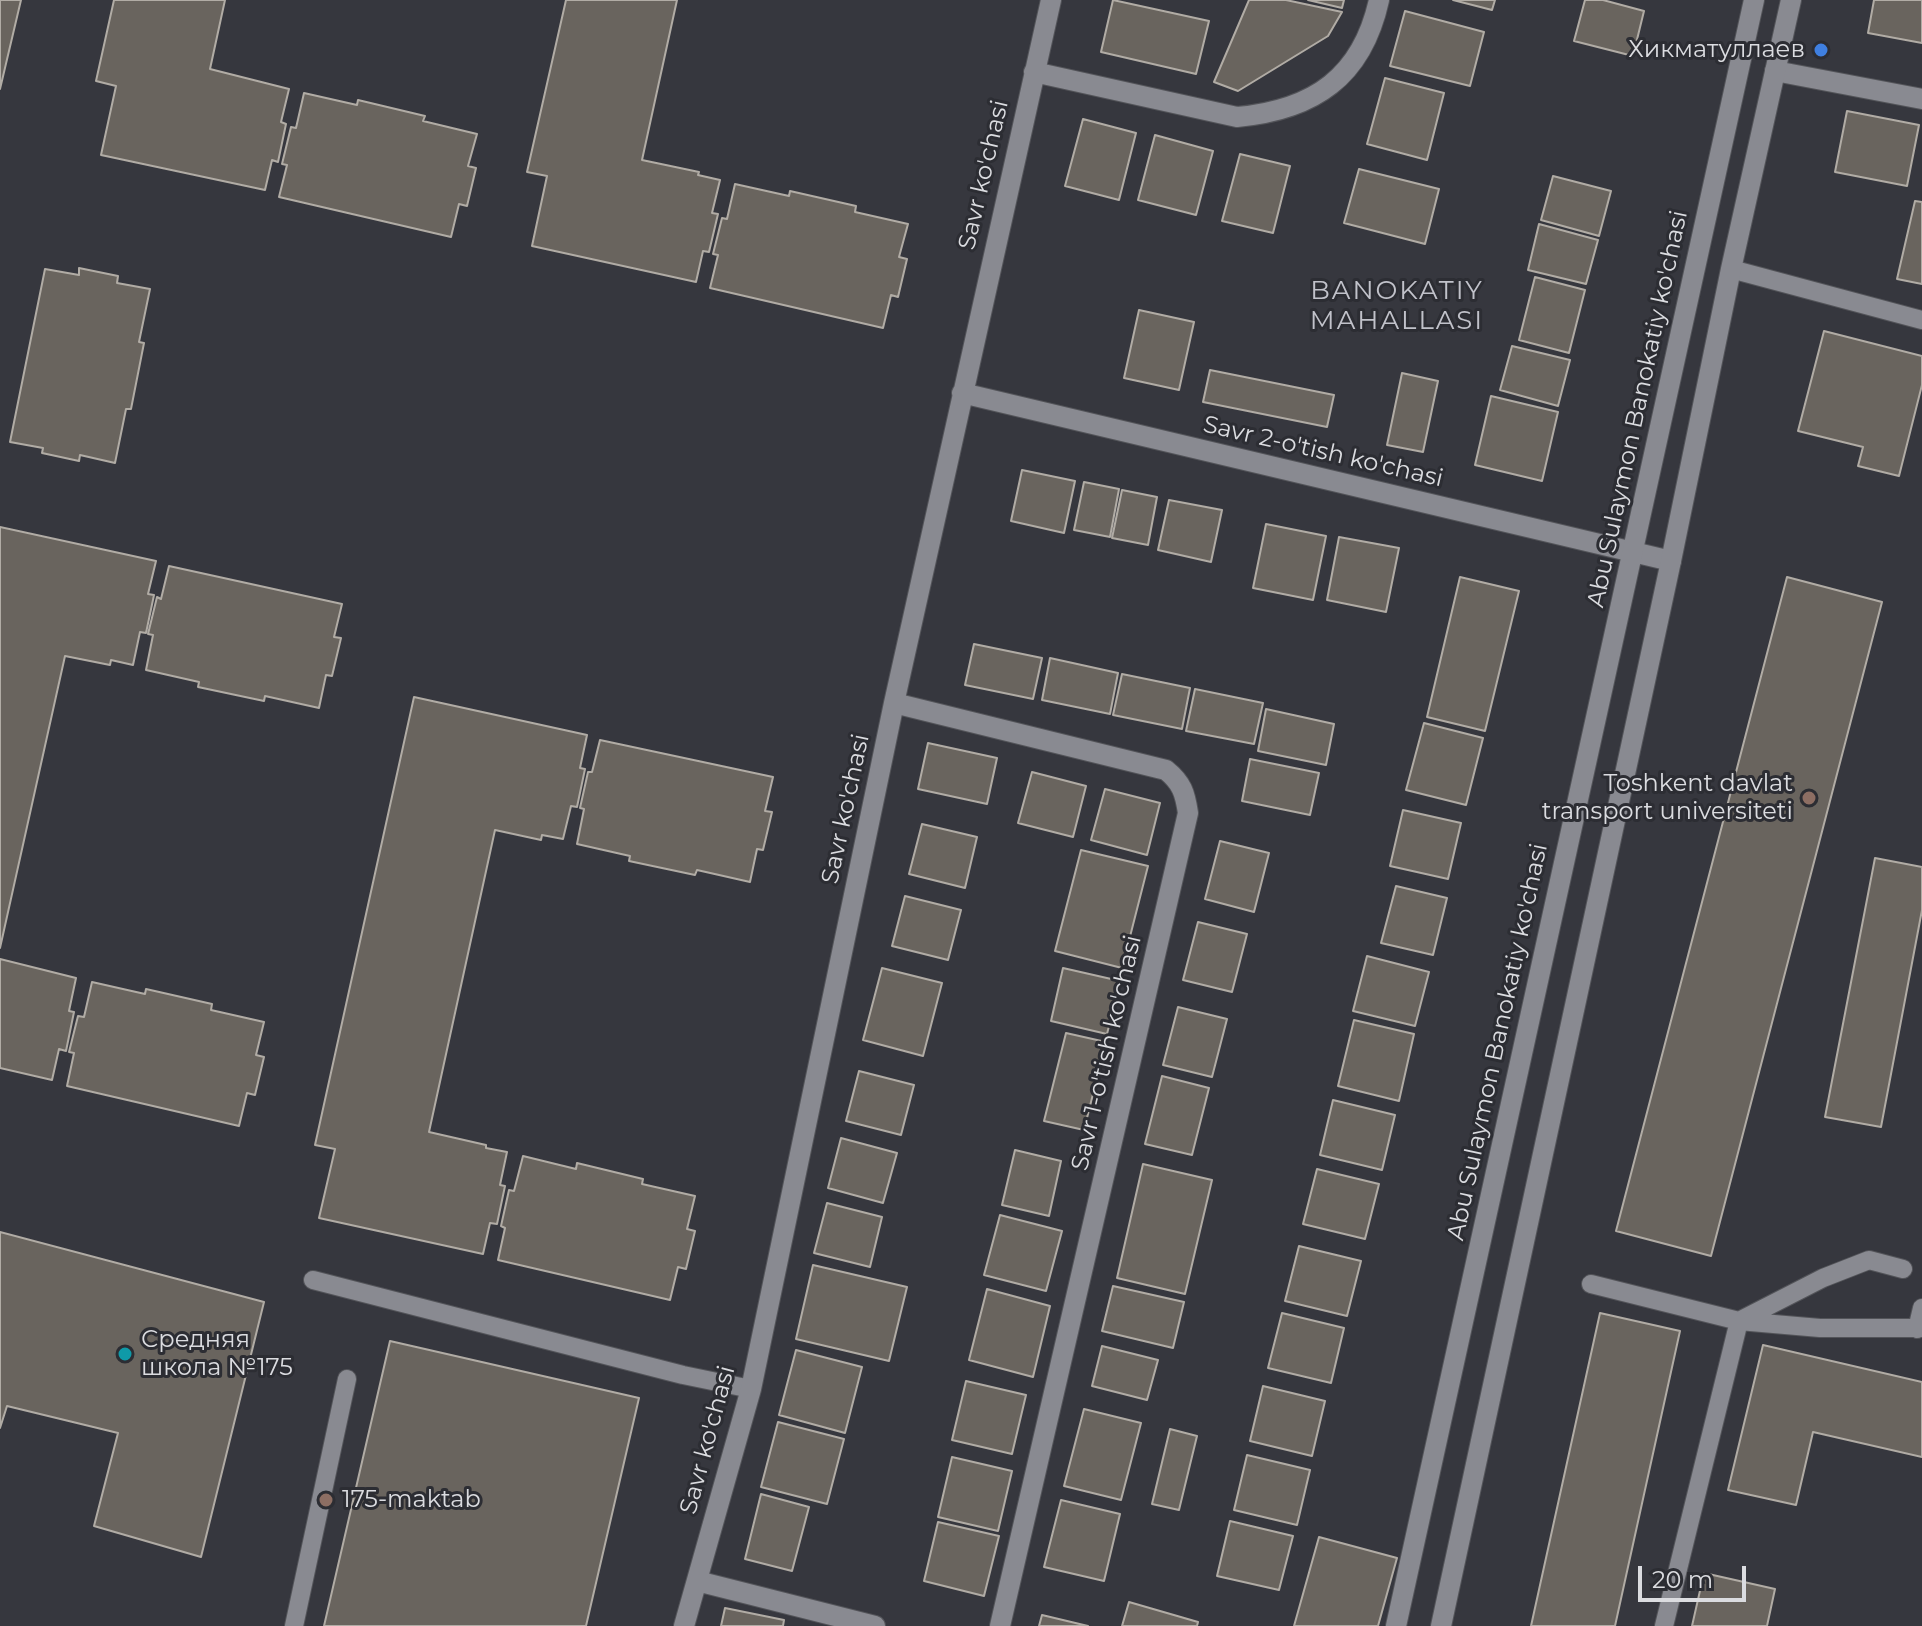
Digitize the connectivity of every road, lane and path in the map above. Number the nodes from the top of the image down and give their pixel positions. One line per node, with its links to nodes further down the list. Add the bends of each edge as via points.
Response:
1 (1051, 0): 6 (street, Savr ko'chasi)
2 (1379, 0): 6 (street, via 1373,29 1342,74 1321,92 1271,113 1237,117)
3 (1754, 0): 11 (street, Abu Sulaymon Banokatiy ko'chasi)
4 (1791, 0): 5 (street)
5 (1775, 71): 7 (street); 8 (street)
6 (1034, 72): 10 (street, Savr ko'chasi)
7 (1922, 99)
8 (1731, 269): 9 (lane); 12 (street)
9 (1922, 320)
10 (962, 393): 11 (street, Savr 2-o'tish ko'chasi); 13 (street, Savr ko'chasi)
11 (1633, 552): 12 (street, Savr 2-o'tish ko'chasi); 27 (street, Abu Sulaymon Banokatiy ko'chasi)
12 (1671, 561): 28 (street)
13 (894, 703): 21 (street, Savr ko'chasi); 26 (street, Savr 1-o'tish ko'chasi, via 1166,770 1180,781 1188,813)
14 (1903, 1269): 18 (lane, via 1869,1260)
15 (313, 1280): 21 (lane)
16 (1591, 1284): 18 (lane)
17 (1922, 1308): 19 (lane)
18 (1739, 1321): 19 (lane); 29 (lane)
19 (1919, 1328)
20 (347, 1379): 23 (lane)
21 (751, 1389): 22 (street, Savr ko'chasi)
22 (697, 1581): 24 (street, Savr ko'chasi); 25 (street)
23 (294, 1626)
24 (684, 1626)
25 (875, 1626)
26 (1000, 1626)
27 (1396, 1626)
28 (1441, 1626)
29 (1664, 1626)

